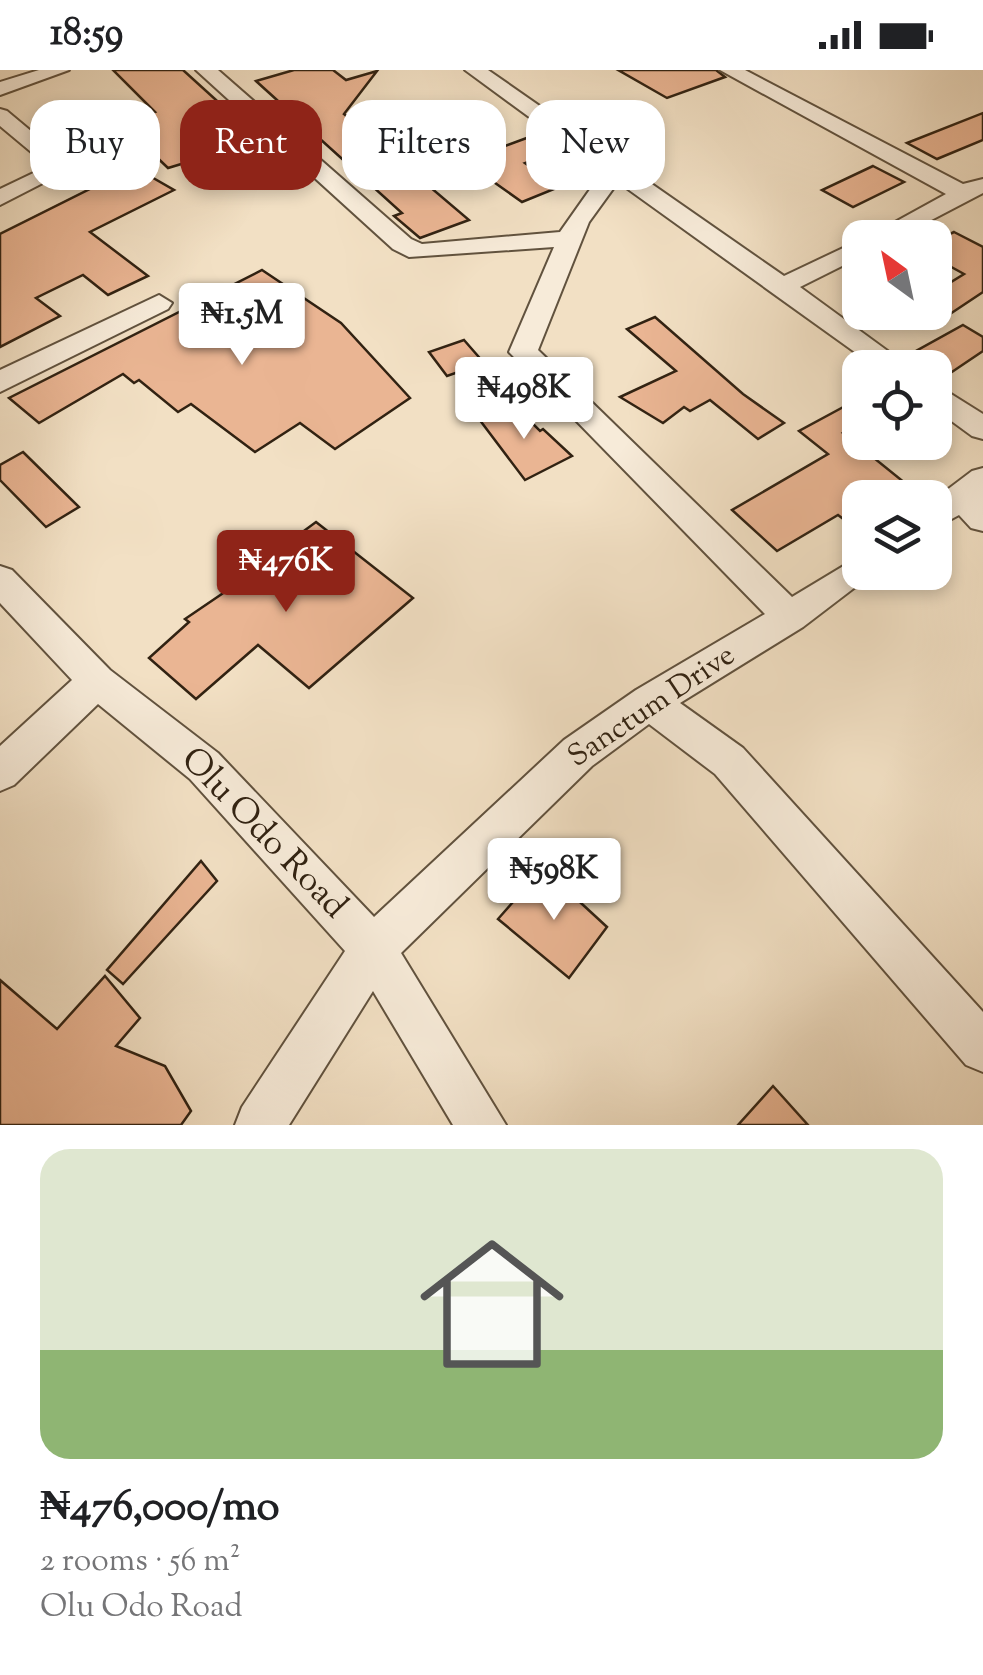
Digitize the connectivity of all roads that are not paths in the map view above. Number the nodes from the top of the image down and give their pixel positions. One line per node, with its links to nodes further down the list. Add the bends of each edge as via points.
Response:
1 (60, 70): 5 (street)
2 (206, 70): 13 (street, via 418,252)
3 (475, 70): 6 (street)
4 (730, 70): 8 (street)
5 (0, 89)
6 (526, 105)
7 (0, 115): 11 (street, via 64,167)
8 (973, 189): 12 (street)
9 (601, 190): 13 (street)
10 (647, 190): 15 (street)
11 (0, 198)
12 (913, 220)
13 (571, 238): 23 (street, via 523,352)
14 (842, 256): 15 (street)
15 (783, 286): 17 (street)
16 (160, 303): 18 (street)
17 (872, 350)
18 (0, 382)
19 (952, 406): 20 (street)
20 (983, 429)
21 (0, 580): 24 (street, Olu Odo Road)
22 (842, 582): 23 (street, Sanctum Drive)
23 (790, 618): 25 (street, Sanctum Drive)
24 (98, 681): 26 (street); 27 (street, Olu Odo Road, via 204,766)
25 (649, 702): 27 (street, Sanctum Drive, via 578,752); 28 (street, via 729,761)
26 (0, 772)
27 (373, 949): 29 (street, Sanctum Drive); 30 (street, Olu Odo Road)
28 (983, 1048)
29 (260, 1125)
30 (481, 1125)

